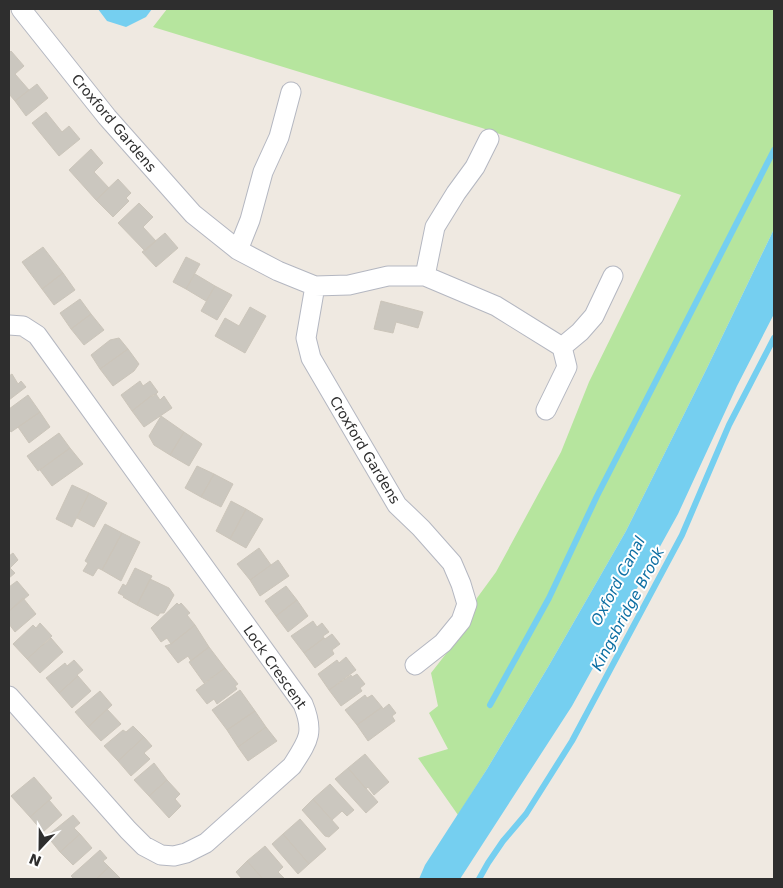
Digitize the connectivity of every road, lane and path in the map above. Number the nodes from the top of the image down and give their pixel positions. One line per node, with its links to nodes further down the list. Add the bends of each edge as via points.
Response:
1 (21, 9): 4 (street, Croxford Gardens, via 107,118 186,206)
2 (290, 92): 4 (street, via 279,137 263,172)
3 (489, 139): 5 (street, via 475,168 435,227)
4 (238, 250): 7 (street, Croxford Gardens, via 278,272)
5 (426, 276): 7 (street, Croxford Gardens, via 388,276 349,285); 9 (street, Croxford Gardens, via 496,306)
6 (613, 276): 9 (street, via 594,316)
7 (315, 286): 11 (street, Croxford Gardens, via 306,338 311,358 397,505 452,563 467,604 461,621 443,644)
8 (9, 325): 12 (street, Lock Crescent, via 22,326 37,335 303,704 310,730 292,766 206,843 186,853 161,855 144,846 128,830)
9 (562, 347): 10 (street, via 568,367)
10 (546, 410)
11 (415, 665)
12 (9, 696)

